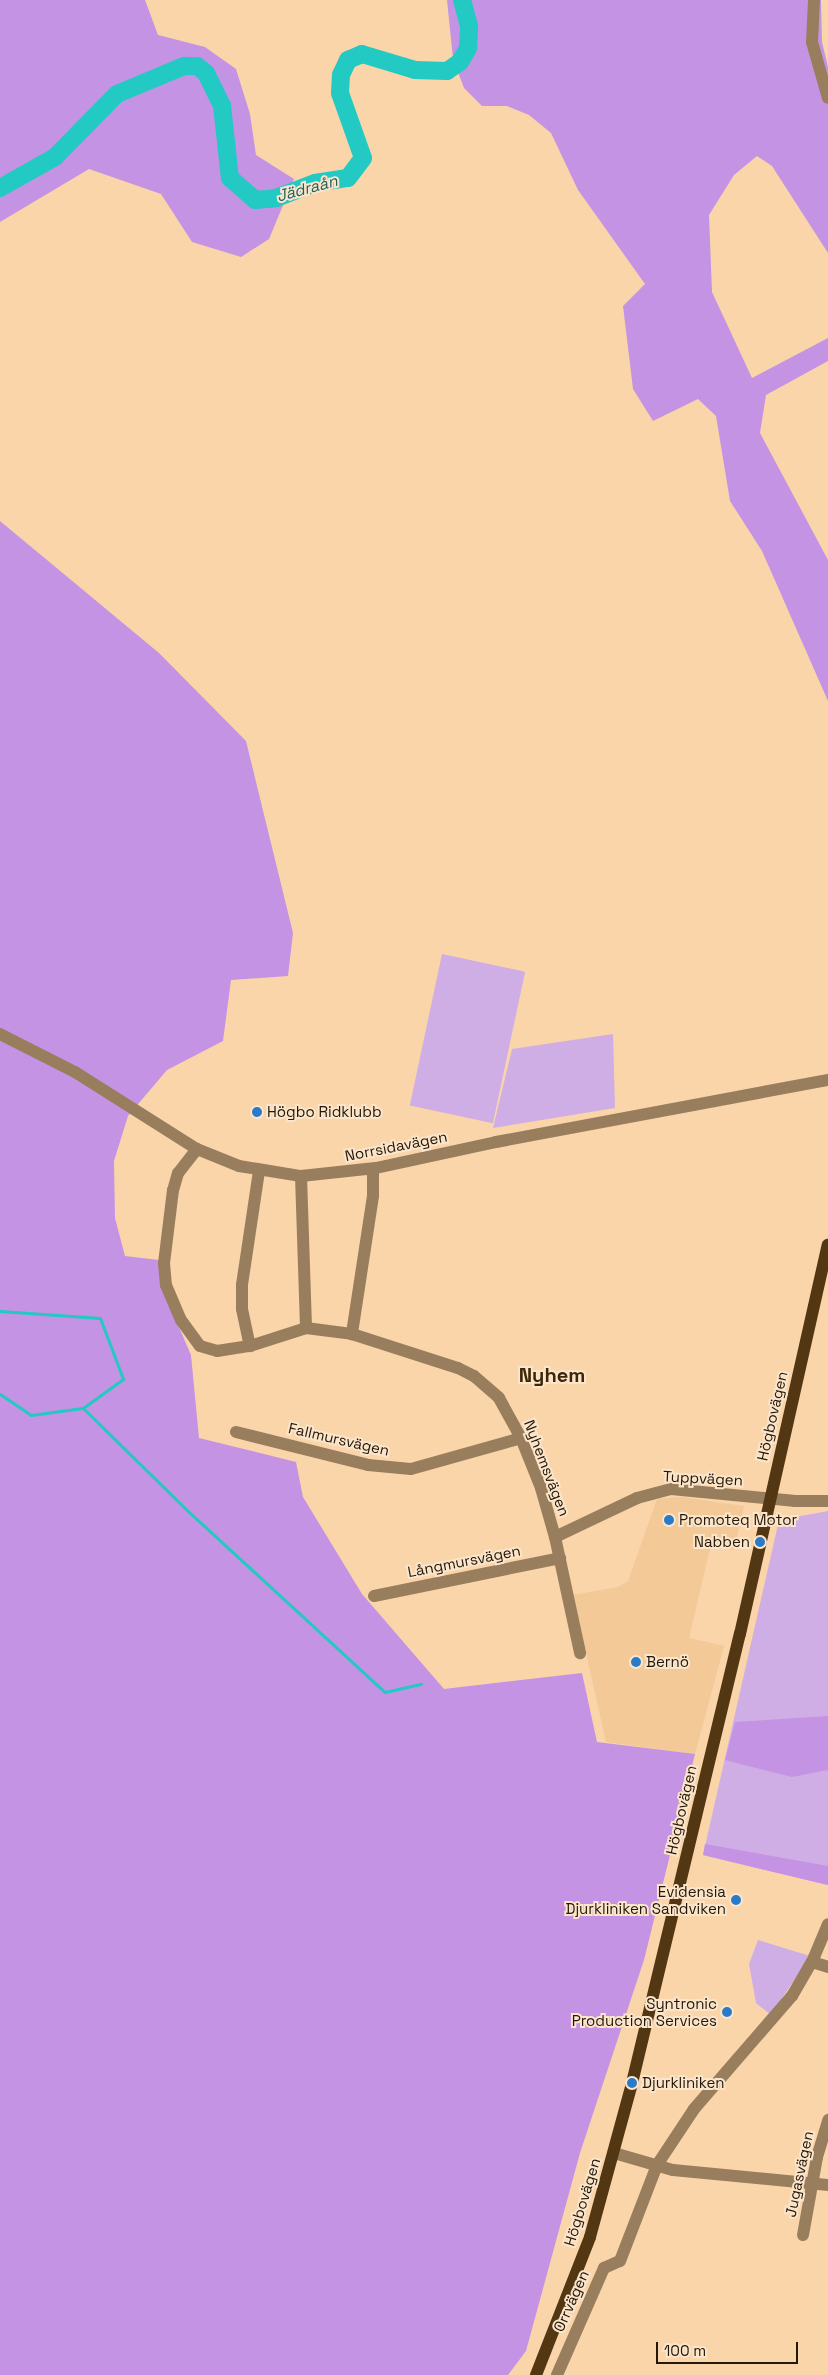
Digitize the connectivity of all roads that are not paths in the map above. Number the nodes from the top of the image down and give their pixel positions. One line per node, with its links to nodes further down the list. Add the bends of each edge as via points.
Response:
1 (814, 0): 2 (street, via 812,42)
2 (828, 98)
3 (0, 1034): 5 (street, Norrsidavägen, via 75,1072)
4 (828, 1080): 6 (street, Norrsidavägen)
5 (197, 1150): 7 (street, Norrsidavägen); 12 (street, via 178,1173 173,1190 164,1271 166,1284 181,1320 200,1346 217,1351)
6 (372, 1169): 8 (street, Norrsidavägen); 11 (street, via 372,1196)
7 (259, 1171): 8 (street, Norrsidavägen); 12 (street, via 242,1285 242,1309)
8 (301, 1176): 10 (street)
9 (828, 1244): 15 (main road, Högbovägen)
10 (306, 1328): 11 (street, Nyhemsvägen); 12 (street, Nyhemsvägen)
11 (352, 1334): 14 (street, Nyhemsvägen, via 474,1376 498,1398)
12 (250, 1346)
13 (236, 1432): 14 (street, Fallmursvägen, via 368,1465 411,1469)
14 (521, 1438): 17 (street, Nyhemsvägen)
15 (769, 1499): 16 (street, Tuppvägen); 17 (street, Tuppvägen, via 689,1490 656,1492); 25 (main road, Högbovägen, via 738,1644)
16 (828, 1501)
17 (555, 1536): 18 (street, Nyhemsvägen)
18 (560, 1558): 19 (street, Långmursvägen); 20 (street, Nyhemsvägen)
19 (374, 1596)
20 (580, 1653)
21 (828, 1924): 22 (street, Orrvägen)
22 (812, 1962): 23 (street); 26 (street, Orrvägen, via 783,2009 694,2109)
23 (828, 1967)
24 (828, 2120): 27 (street, Jugasvägen, via 817,2157)
25 (614, 2153): 26 (street); 30 (main road, Högbovägen, via 590,2237)
26 (657, 2165): 27 (street, via 702,2173); 31 (street, Orrvägen, via 620,2262 604,2268)
27 (814, 2183): 28 (street); 29 (street, Jugasvägen)
28 (828, 2185)
29 (803, 2234)
30 (536, 2375)
31 (557, 2375)

